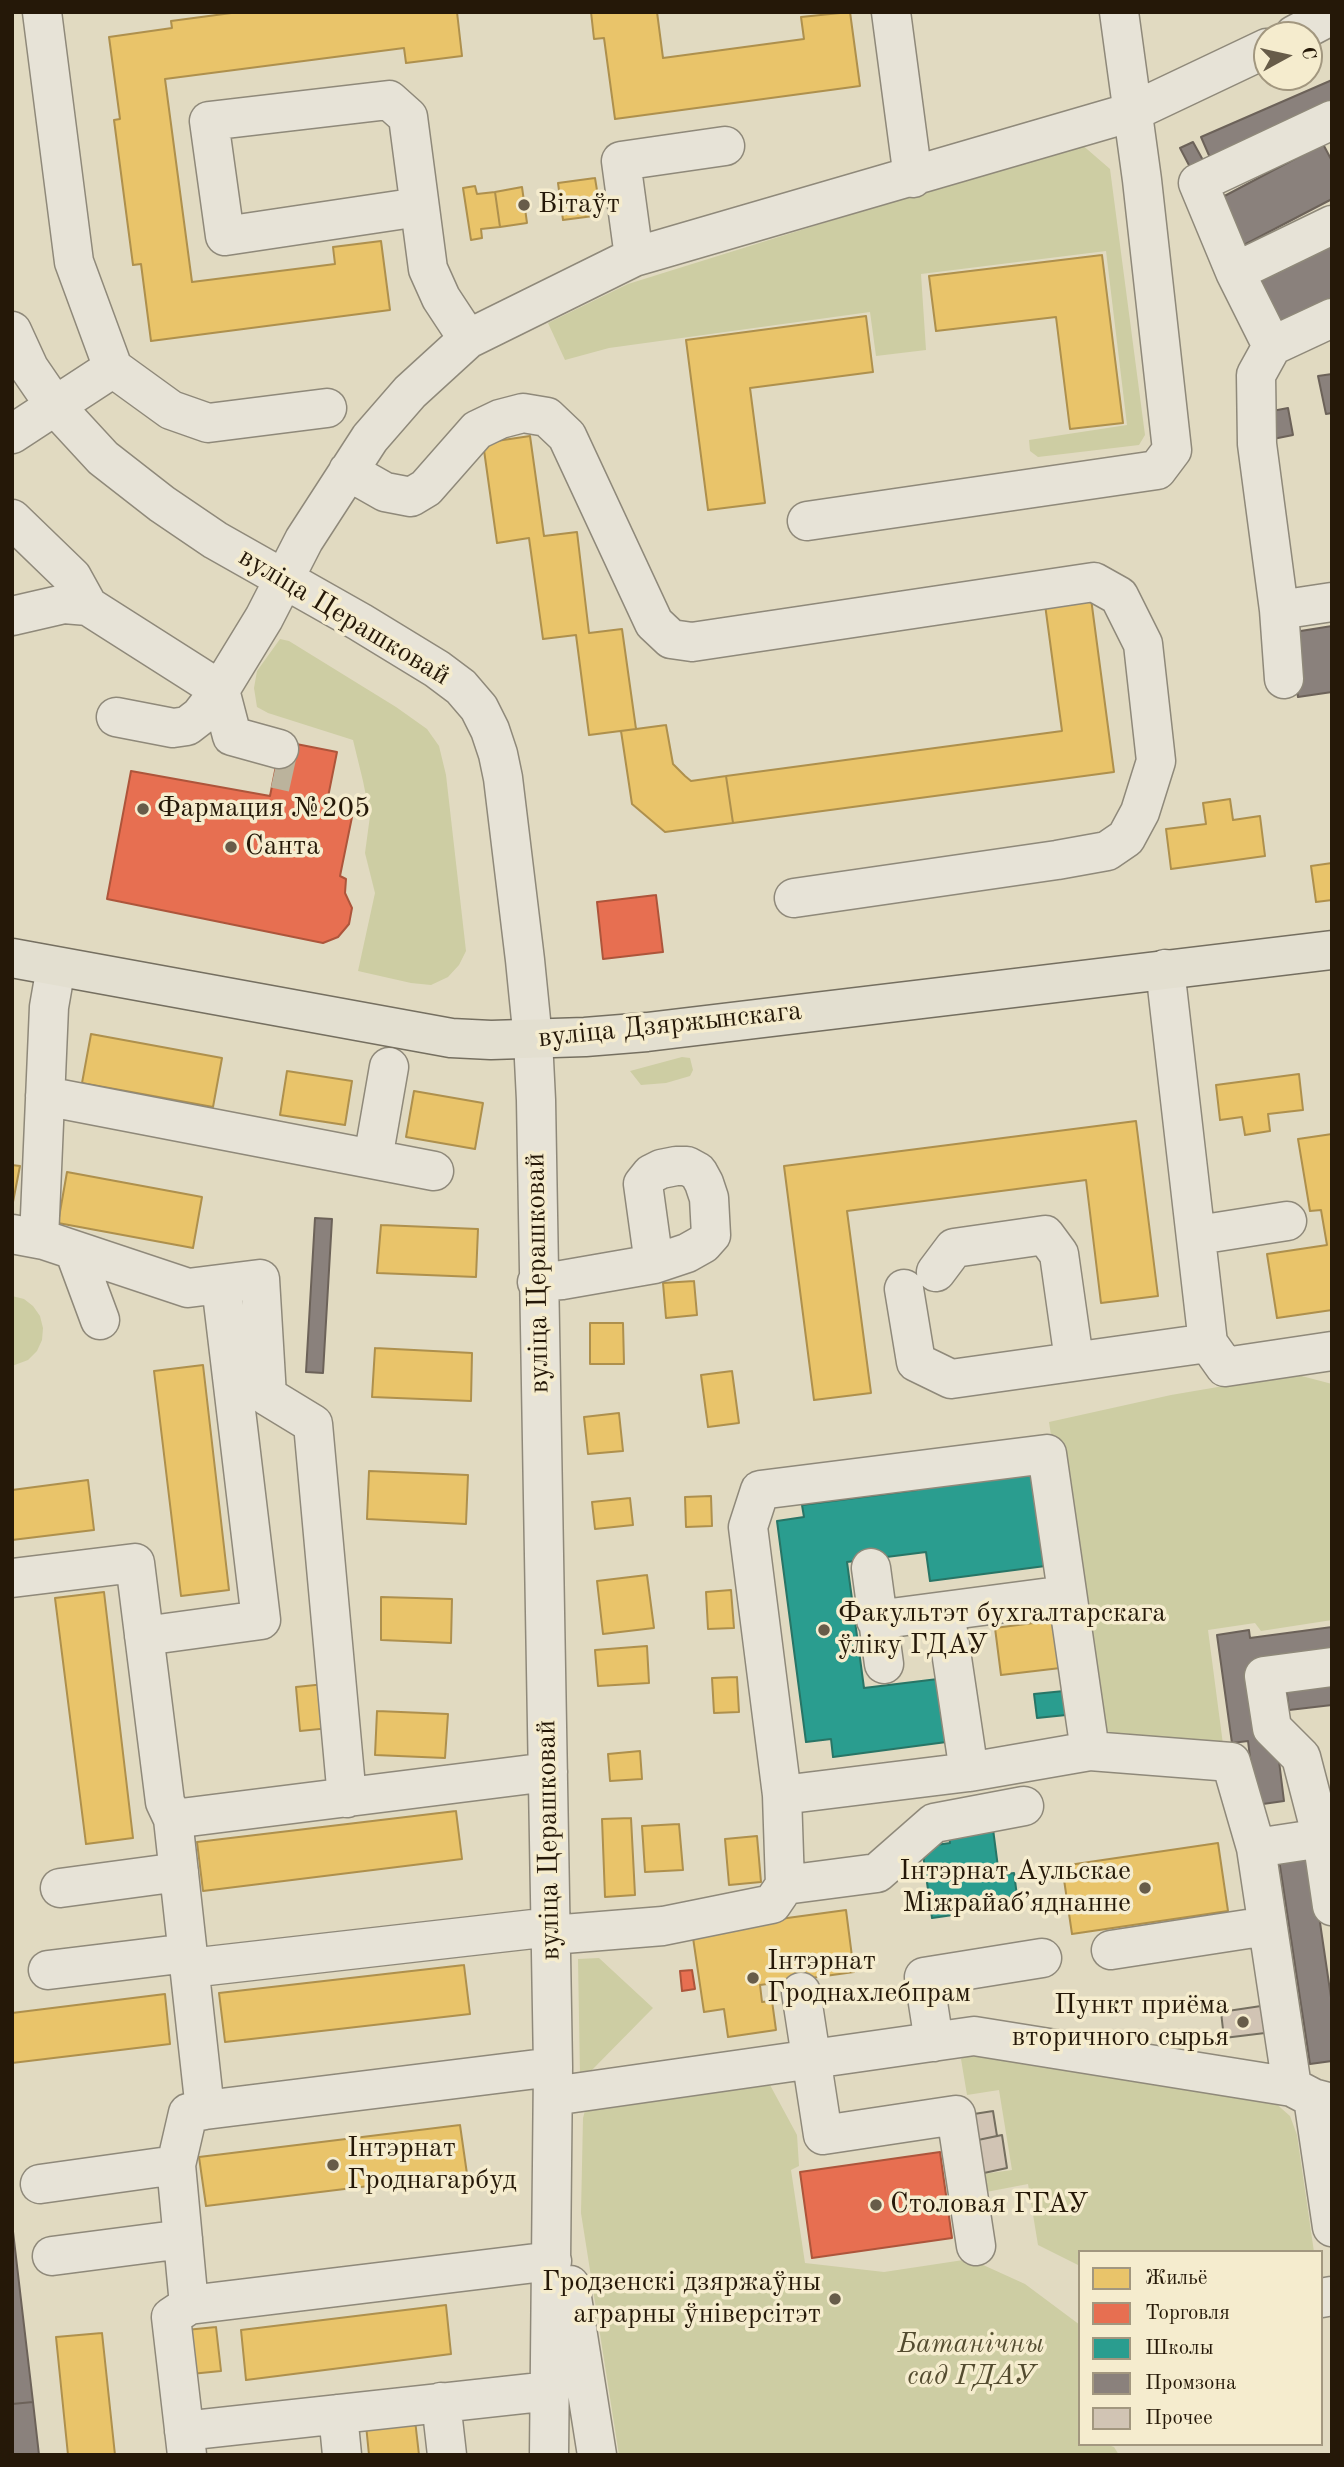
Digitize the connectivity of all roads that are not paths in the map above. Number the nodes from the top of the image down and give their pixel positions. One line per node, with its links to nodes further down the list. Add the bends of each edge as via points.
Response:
1 (42, 12): 17 (street, via 74,262)
2 (891, 12): 8 (street)
3 (1119, 12): 5 (street)
4 (1253, 55): 5 (street)
5 (1132, 112): 8 (street); 23 (street, via 1172,450 1157,470)
6 (1332, 120): 12 (street, via 1198,183)
7 (725, 146): 11 (street, via 621,161)
8 (914, 178): 11 (street)
9 (419, 207): 9 (street, via 408,117 388,100 209,121 225,236); 15 (street, via 428,269)
10 (1332, 225): 12 (street)
11 (634, 257): 15 (street)
12 (1235, 272): 16 (street)
13 (1332, 318): 16 (street)
14 (12, 331): 18 (street, вуліца Церашковай, via 29,368)
15 (468, 339): 21 (street, via 410,392)
16 (1272, 346): 27 (street, via 1256,375 1257,444)
17 (113, 368): 18 (street); 19 (street, via 171,410 208,423)
18 (55, 406): 20 (street); 24 (street, вуліца Церашковай, via 103,458 162,504)
19 (327, 408)
20 (12, 434)
21 (348, 471): 24 (street); 33 (street, via 385,492 411,497 426,488 477,430 523,413 547,417 567,436 654,623 671,639 692,642 1094,582 1119,596 1143,643 1156,761 1140,813 1125,838 1107,851)
22 (12, 519): 26 (street, via 72,577)
23 (807, 521)
24 (283, 580): 30 (street); 38 (street, вуліца Церашковай, via 437,669 478,708 494,742 503,778)
25 (1332, 602): 27 (street)
26 (88, 606): 28 (street, via 64,604); 30 (street)
27 (1279, 610): 29 (street)
28 (12, 616)
29 (1284, 679)
30 (220, 690): 31 (street, via 187,726 173,728); 32 (street, via 232,736)
31 (116, 717)
32 (277, 759)
33 (793, 898)
34 (1332, 950): 37 (main road, вуліца Дзяржынскага)
35 (12, 958): 36 (main road, вуліца Дзяржынскага)
36 (56, 967): 38 (main road, вуліца Дзяржынскага, via 452,1038); 40 (street, via 48,1007)
37 (1166, 970): 38 (main road, вуліца Дзяржынскага, via 647,1032); 44 (street)
38 (533, 1040): 47 (street, вуліца Церашковай)
39 (389, 1067): 41 (street)
40 (45, 1096): 41 (street); 45 (street)
41 (373, 1159): 42 (street)
42 (434, 1171)
43 (1286, 1222): 44 (street)
44 (1198, 1235): 50 (street)
45 (42, 1241): 48 (street, via 188,1288); 49 (street)
46 (654, 1264): 47 (street)
47 (537, 1282): 62 (street, вуліца Церашковай)
48 (221, 1285): 58 (street, via 261,1620); 65 (street, via 260,1279 267,1396 313,1424)
49 (100, 1320)
50 (1208, 1343): 51 (street, via 1225,1367); 52 (street)
51 (1332, 1351)
52 (1074, 1360): 52 (street, via 1059,1254 1045,1235 954,1248 920,1280 916,1362 951,1378)
53 (871, 1568): 57 (street)
54 (12, 1578): 58 (street, via 135,1563)
55 (1066, 1595): 56 (street); 61 (street); 64 (street, via 1047,1454 760,1490 748,1527)
56 (945, 1611): 57 (street); 63 (street)
57 (876, 1620): 59 (street)
58 (144, 1636): 67 (street, via 164,1802)
59 (884, 1664)
60 (1332, 1667): 68 (street, via 1264,1676 1272,1728 1301,1757)
61 (1090, 1751): 63 (street); 69 (street, via 1231,1762)
62 (548, 1772): 65 (street); 75 (street, вуліца Церашковай)
63 (969, 1772): 64 (street)
64 (782, 1795): 71 (street)
65 (347, 1798): 67 (street)
66 (1024, 1806): 71 (street, via 934,1823 877,1873)
67 (173, 1819): 70 (street)
68 (1322, 1838): 69 (street); 73 (street)
69 (1256, 1848): 74 (street)
70 (179, 1872): 72 (street); 78 (street)
71 (785, 1885): 75 (street, via 772,1904 663,1926)
72 (60, 1888)
73 (1332, 1906)
74 (1268, 1926): 76 (street); 84 (street)
75 (551, 1931): 78 (street); 83 (street, вуліца Церашковай)
76 (1111, 1951)
77 (1042, 1958): 81 (street, via 924,1977)
78 (189, 1960): 79 (street); 85 (street)
79 (48, 1970)
80 (801, 1992): 82 (street)
81 (934, 2042): 82 (street); 84 (street, via 974,2036)
82 (811, 2059): 83 (street); 91 (street, via 823,2135 956,2115)
83 (553, 2082): 85 (street); 87 (street, вуліца Церашковай)
84 (1312, 2096): 89 (street)
85 (205, 2110): 86 (street, via 188,2113)
86 (176, 2165): 88 (street); 90 (street)
87 (553, 2179): 93 (street, вуліца Церашковай); 102 (street)
88 (40, 2184)
89 (1332, 2227)
90 (183, 2239): 92 (street); 94 (street)
91 (976, 2246)
92 (52, 2256)
93 (552, 2261): 94 (street); 95 (street, вуліца Церашковай)
94 (188, 2305): 98 (street, via 171,2317)
95 (550, 2391): 96 (street); 101 (street, вуліца Церашковай)
96 (441, 2402): 97 (street); 100 (street)
97 (338, 2414): 98 (street); 99 (street)
98 (186, 2443)
99 (342, 2455)
100 (447, 2455)
101 (549, 2455)
102 (597, 2455)

